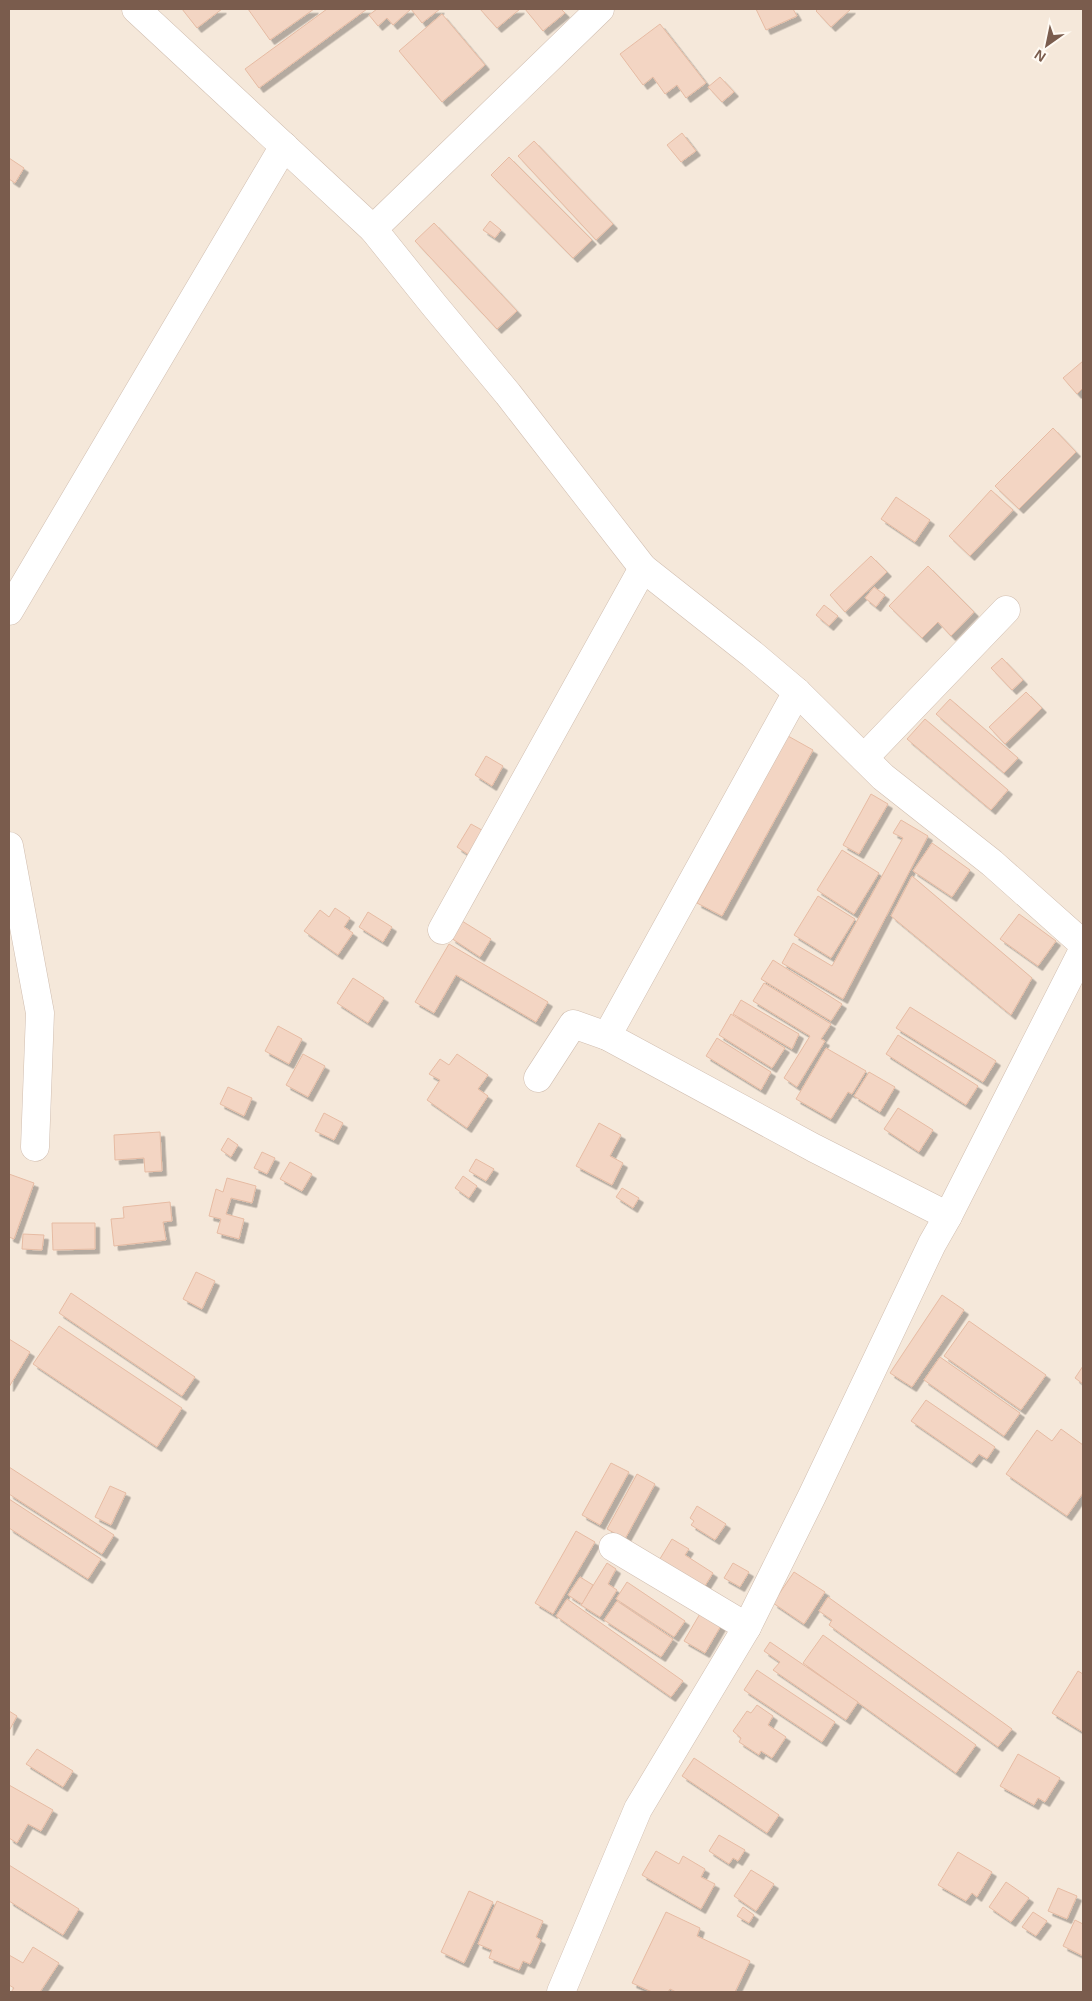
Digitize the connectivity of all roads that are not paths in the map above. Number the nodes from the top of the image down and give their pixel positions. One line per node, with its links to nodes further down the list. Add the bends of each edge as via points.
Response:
1 (136, 9): 3 (street)
2 (600, 9): 4 (street)
3 (284, 146): 4 (street); 7 (street)
4 (373, 228): 5 (street)
5 (643, 568): 8 (street); 11 (street)
6 (1006, 610): 9 (street)
7 (9, 611)
8 (797, 692): 9 (street); 14 (street)
9 (864, 758): 12 (street, via 883,777 992,863)
10 (9, 846): 16 (street, via 40,1013)
11 (442, 930)
12 (1083, 944)
13 (1083, 950): 17 (street)
14 (606, 1036): 15 (street, via 573,1024); 17 (street)
15 (538, 1078)
16 (35, 1147)
17 (948, 1216): 19 (street)
18 (613, 1547): 19 (street)
19 (747, 1627): 20 (street, via 638,1809)
20 (561, 1992)

